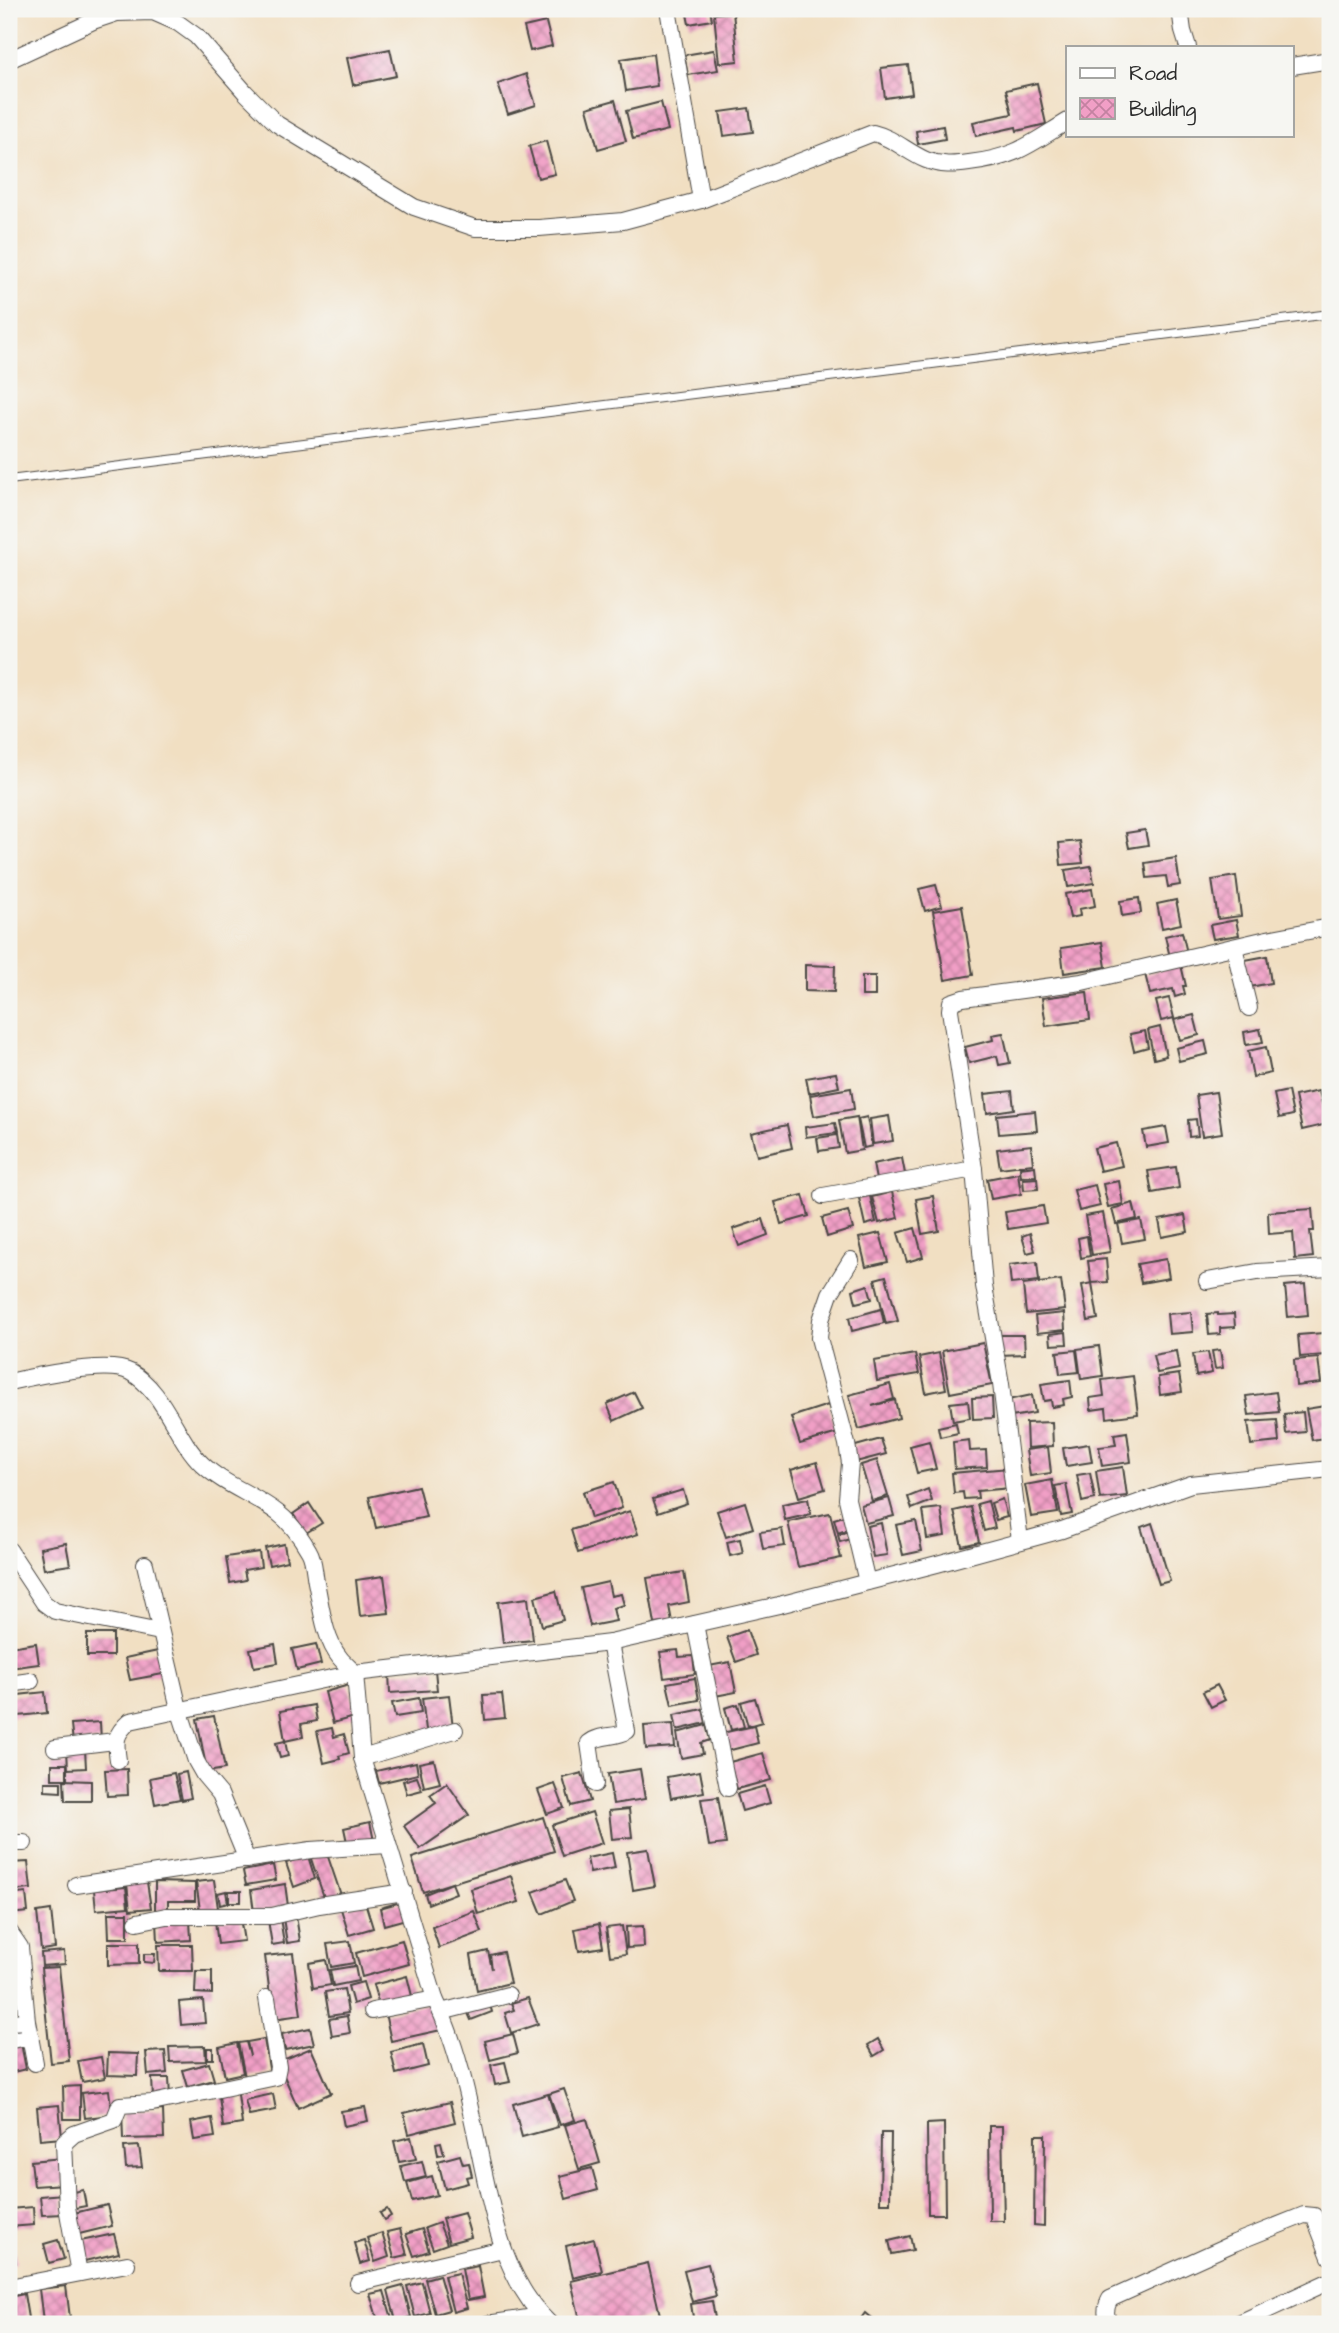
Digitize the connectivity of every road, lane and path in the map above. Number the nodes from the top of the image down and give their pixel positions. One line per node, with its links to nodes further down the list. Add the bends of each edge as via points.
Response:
1 (668, 9): 8 (street)
2 (1180, 9): 3 (street)
3 (1188, 46)
4 (9, 60): 8 (street, via 93,21 117,13 153,12 196,36 277,124 414,207 442,219 475,228 582,226 623,221)
5 (1330, 60): 6 (street)
6 (1294, 66)
7 (1066, 122): 8 (street, via 1000,159 939,165 873,133)
8 (701, 200)
9 (1330, 314): 10 (lane)
10 (9, 480)
11 (1330, 927): 12 (street)
12 (1234, 947): 13 (street); 14 (street, via 1082,982 951,1002)
13 (1249, 1008)
14 (974, 1169): 15 (street); 21 (street, via 984,1286)
15 (823, 1196)
16 (851, 1260): 24 (street, via 830,1293 819,1338 850,1463 847,1499)
17 (1330, 1268): 18 (street, via 1257,1272)
18 (1207, 1281)
19 (9, 1382): 28 (street, via 111,1367 129,1371 144,1382 201,1463 278,1513 296,1532 311,1554 331,1641)
20 (1330, 1469): 21 (street, via 1191,1484)
21 (1020, 1541): 24 (street)
22 (9, 1550): 26 (street, via 40,1598 55,1611)
23 (145, 1564): 26 (street)
24 (867, 1582): 25 (street)
25 (695, 1624): 27 (street); 38 (street)
26 (160, 1632): 31 (street)
27 (610, 1643): 28 (street); 37 (street, via 627,1731 589,1743)
28 (355, 1673): 31 (street); 35 (street)
29 (31, 1681): 30 (street)
30 (9, 1684)
31 (179, 1709): 33 (street, via 130,1721); 40 (street, via 196,1761 220,1794)
32 (455, 1730): 35 (street)
33 (115, 1741): 34 (street); 36 (street)
34 (55, 1748)
35 (362, 1758): 39 (street)
36 (118, 1760)
37 (595, 1784)
38 (728, 1788)
39 (388, 1845): 40 (street); 42 (street)
40 (247, 1860): 41 (street)
41 (76, 1885)
42 (404, 1892): 43 (street, via 272,1916 166,1916); 47 (street)
43 (137, 1922)
44 (9, 1931): 50 (street, via 20,1947)
45 (508, 1995): 47 (street)
46 (267, 1998): 56 (street, via 276,2077 152,2103 120,2105 114,2120 74,2134 64,2143 67,2207)
47 (438, 2006): 48 (street); 53 (street, via 465,2085)
48 (372, 2011)
49 (9, 2022): 50 (street)
50 (29, 2029): 51 (street); 52 (street)
51 (9, 2040)
52 (35, 2063)
53 (503, 2249): 58 (street); 60 (street)
54 (1330, 2257): 62 (street, via 1314,2216 1304,2215 1110,2299 1106,2307)
55 (127, 2264): 56 (street)
56 (79, 2273): 59 (street)
57 (1330, 2281): 63 (street)
58 (358, 2283)
59 (9, 2287)
60 (545, 2320): 61 (street)
61 (487, 2324)
62 (1109, 2324)
63 (1237, 2324)

